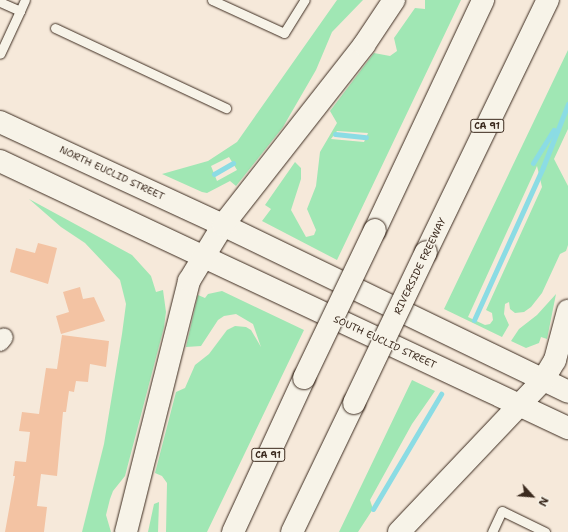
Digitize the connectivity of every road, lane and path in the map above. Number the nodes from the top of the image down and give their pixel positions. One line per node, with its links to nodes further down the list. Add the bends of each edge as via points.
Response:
1 (25, 0): 8 (lane)
2 (212, 0): 3 (lane, via 284,33)
3 (305, 0)
4 (394, 0): 14 (main road, via 364,45)
5 (483, 0): 22 (main road, CA 91, bridge)
6 (548, 0): 23 (main road, RIVERSIDE FREEWAY / CA 91, bridge)
7 (0, 2): 8 (lane)
8 (20, 11): 10 (lane)
9 (55, 28): 11 (lane)
10 (0, 54)
11 (226, 108)
12 (0, 122): 14 (main road, NORTH EUCLID STREET)
13 (0, 161): 15 (main road)
14 (223, 225): 15 (main road); 17 (main road)
15 (202, 256): 19 (main road, SOUTH EUCLID STREET); 21 (main road, via 190,280)
16 (568, 311): 17 (main road, via 555,360)
17 (542, 380): 18 (main road); 19 (main road)
18 (568, 392)
19 (519, 405): 20 (main road, SOUTH EUCLID STREET); 24 (main road)
20 (568, 428)
21 (126, 532)
22 (232, 532)
23 (292, 532)
24 (399, 532)
25 (492, 532): 26 (lane, via 502,512)
26 (545, 532)

